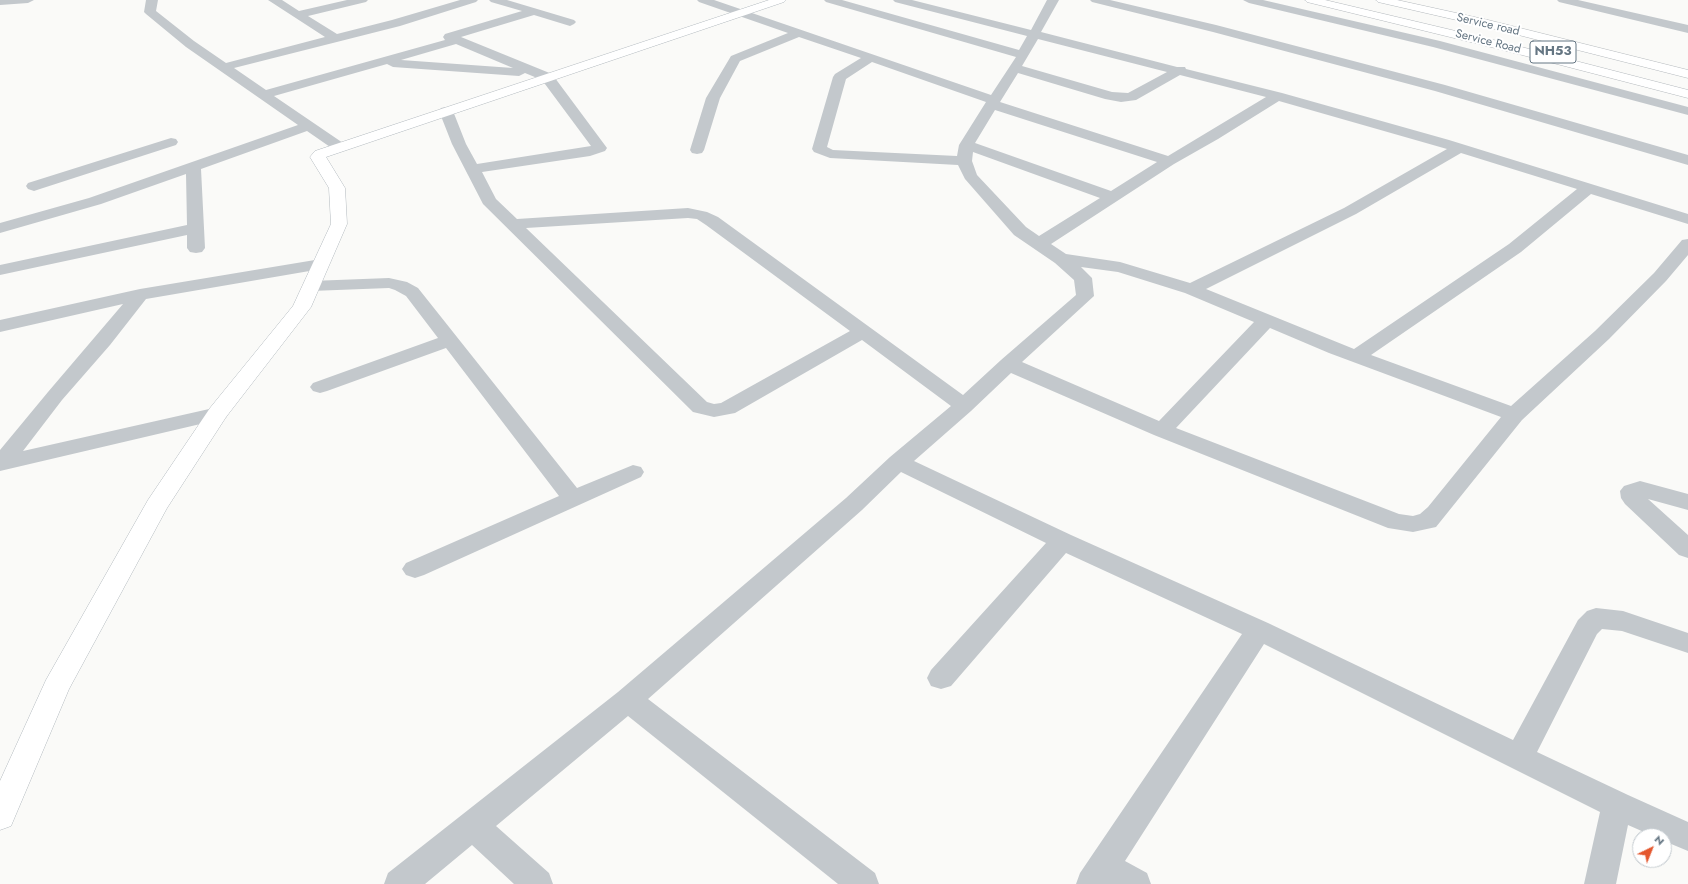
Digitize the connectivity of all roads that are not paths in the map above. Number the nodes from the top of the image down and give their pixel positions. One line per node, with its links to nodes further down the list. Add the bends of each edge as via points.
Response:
1 (28, 0): 19 (street)
2 (152, 0): 33 (street, via 150,12)
3 (274, 0): 23 (street)
4 (362, 0): 23 (street)
5 (472, 0): 28 (street)
6 (495, 0): 21 (street)
7 (703, 0): 22 (street)
8 (780, 0): 22 (main road)
9 (830, 0): 32 (street)
10 (899, 0): 27 (street)
11 (1053, 0): 27 (street)
12 (1096, 0): 53 (street, via 1223,30 1454,92)
13 (1249, 0): 44 (street, via 1436,44)
14 (1311, 0): 39 (main road, Service Road, via 1480,40)
15 (1335, 0): 38 (main road, NH53)
16 (1356, 0): 37 (main road, NH53)
17 (1382, 0): 35 (main road, Service road)
18 (1563, 0): 20 (street)
19 (0, 2)
20 (1589, 2): 25 (street)
21 (534, 11): 24 (street); 29 (street, via 449,36)
22 (741, 13): 26 (street); 36 (main road)
23 (297, 15): 28 (street)
24 (570, 22)
25 (1686, 27)
26 (799, 33): 30 (street); 50 (street, via 736,59 713,98)
27 (1034, 34): 32 (street); 34 (street)
28 (336, 39): 33 (street)
29 (457, 40): 31 (street); 36 (street)
30 (870, 58): 42 (street); 51 (street, via 840,77 819,149 830,154)
31 (377, 62): 36 (street); 40 (street)
32 (1019, 62): 34 (street, via 1121,98 1131,97); 42 (street)
33 (224, 67): 40 (street)
34 (1180, 70): 41 (street)
35 (1688, 74)
36 (541, 75): 43 (main road); 55 (street, via 600,148 599,150)
37 (1688, 81)
38 (1688, 87)
39 (1688, 94)
40 (263, 95): 45 (street)
41 (1277, 96): 49 (street); 54 (street)
42 (993, 102): 51 (street); 54 (street)
43 (446, 111): 48 (main road); 55 (street)
44 (1688, 111)
45 (308, 126): 48 (street); 52 (street)
46 (158, 132): 47 (street)
47 (171, 142): 52 (street); 57 (street)
48 (338, 146): 67 (main road, via 318,156 337,188 339,224)
49 (1459, 148): 56 (street); 70 (street, via 1350,212)
50 (697, 150)
51 (965, 153): 58 (street); 63 (street, via 970,176 1020,231)
52 (192, 159): 57 (street, via 95,201); 62 (street)
53 (1688, 160)
54 (1169, 161): 58 (street)
55 (472, 169): 60 (street, via 489,201)
56 (1588, 188): 59 (street); 76 (street, via 1515,248)
57 (47, 197): 61 (street)
58 (1112, 197): 63 (street)
59 (1688, 219)
60 (513, 224): 74 (street, via 688,213 701,215); 74 (street, via 700,407 714,411 728,408)
61 (0, 228)
62 (195, 228): 65 (street); 68 (street)
63 (1039, 244): 66 (street)
64 (1688, 244): 81 (street, via 1660,277 1607,330)
65 (196, 248)
66 (1061, 258): 70 (street, via 1120,266); 77 (street, via 1083,278 1084,296)
67 (321, 264): 69 (main road); 71 (street)
68 (0, 270)
69 (311, 286): 75 (street, via 389,283 401,286 412,292); 80 (main road, via 302,307)
70 (1191, 289): 72 (street)
71 (140, 295): 73 (street); 84 (street)
72 (1267, 320): 76 (street); 82 (street)
73 (0, 326)
74 (863, 332): 79 (street)
75 (450, 340): 78 (street); 86 (street)
76 (1356, 356): 81 (street)
77 (1008, 364): 79 (street); 82 (street)
78 (320, 387)
79 (964, 406): 83 (street)
80 (218, 413): 84 (street); 97 (main road, via 156,506 56,688)
81 (1514, 415): 82 (street, via 1436,513 1428,521 1413,524 1396,522)
82 (1162, 430)
83 (898, 462): 88 (street); 94 (street, via 854,504)
84 (1, 463)
85 (633, 472): 86 (street)
86 (573, 498): 90 (street)
87 (1688, 502): 89 (street, via 1640,489 1632,491 1633,498)
88 (1062, 541): 91 (street); 93 (street)
89 (1688, 549)
90 (415, 569)
91 (1259, 630): 95 (street); 100 (street)
92 (1688, 642): 95 (street, via 1623,621 1596,618 1587,628)
93 (941, 678)
94 (628, 700): 98 (street); 101 (street)
95 (1519, 757): 96 (street)
96 (1616, 805): 99 (street); 105 (street)
97 (0, 816)
98 (473, 824): 102 (street); 103 (street)
99 (1688, 836)
100 (1098, 875): 104 (street)
101 (848, 879)
102 (400, 884)
103 (537, 884)
104 (1135, 884)
105 (1600, 884)

